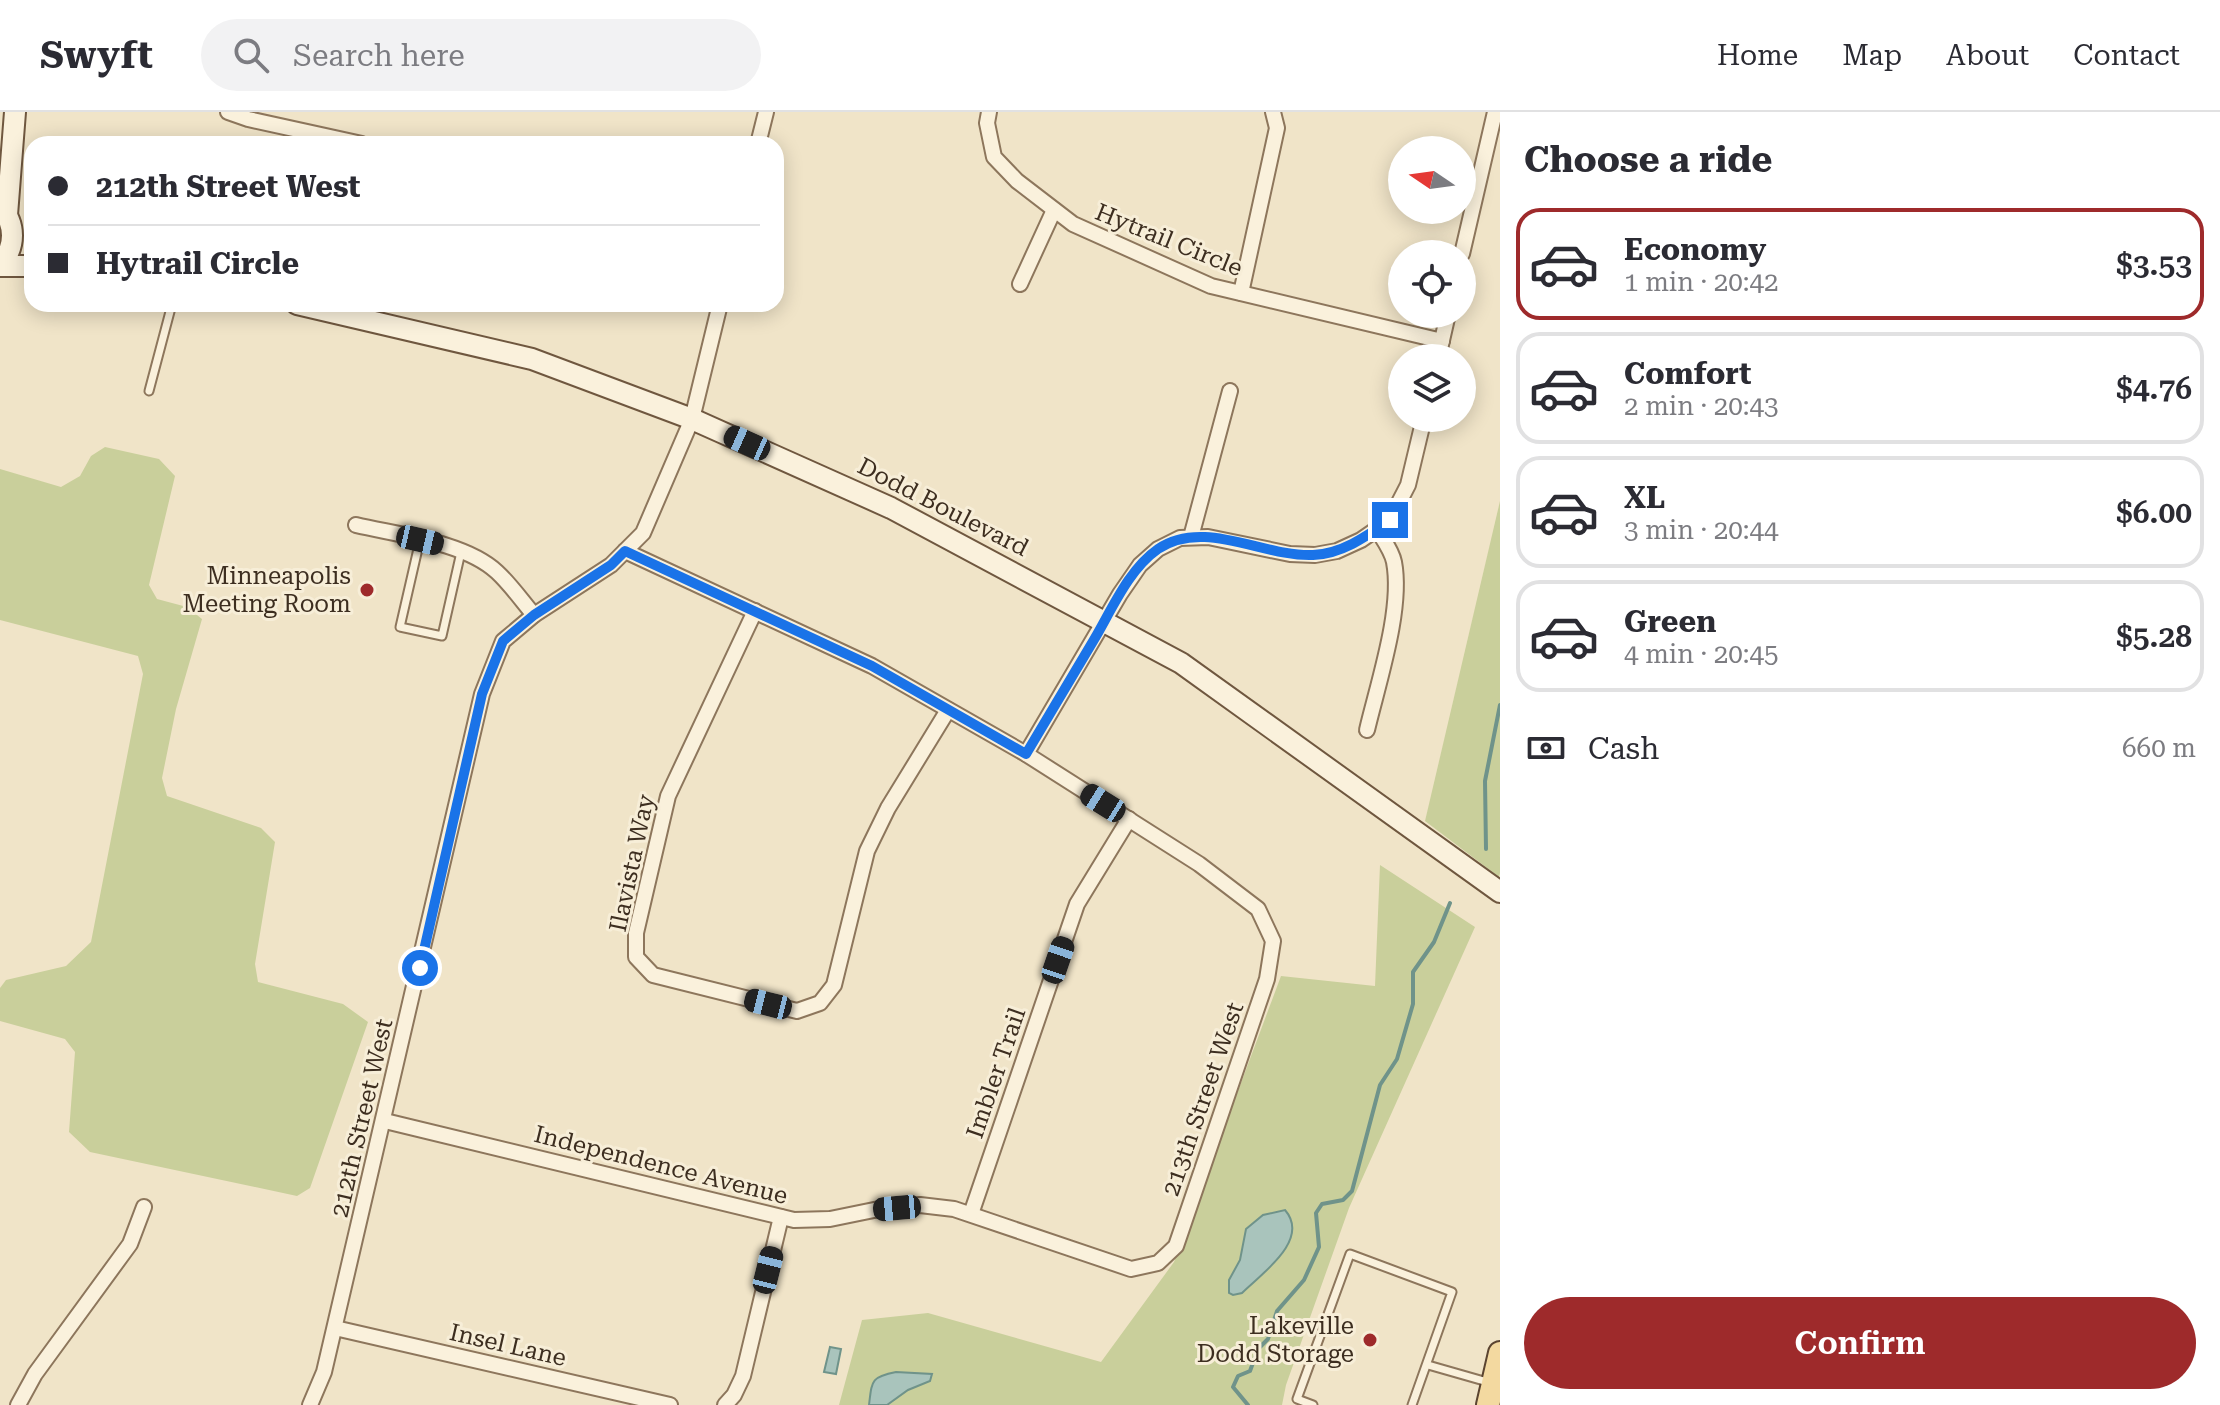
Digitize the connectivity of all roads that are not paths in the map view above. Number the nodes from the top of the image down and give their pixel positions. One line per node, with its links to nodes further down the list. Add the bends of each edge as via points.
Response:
1 (15, 112): 10 (main road)
2 (228, 112): 7 (street)
3 (766, 112): 8 (street)
4 (989, 112): 9 (street, Hytrail Circle, via 994,157)
5 (1273, 112): 16 (street, via 1277,128)
6 (1495, 112): 12 (street)
7 (326, 136)
8 (760, 136)
9 (1054, 210): 15 (street); 16 (street, Hytrail Circle, via 1073,224 1211,286)
10 (7, 217): 11 (main road); 13 (main road, via 11,249)
11 (24, 234)
12 (1465, 240)
13 (0, 266): 14 (main road)
14 (24, 266)
15 (1020, 284)
16 (1241, 293): 21 (street, Hytrail Circle)
17 (170, 312): 23 (lane)
18 (331, 312): 25 (main road, Dodd Boulevard, via 532,359)
19 (718, 312): 25 (street, 212th Street West)
20 (1445, 328): 21 (street)
21 (1442, 341): 22 (street)
22 (1441, 344)
23 (149, 391)
24 (1230, 391): 29 (street)
25 (692, 419): 31 (street, 212th Street West, via 643,533); 35 (main road, Dodd Boulevard, via 891,508)
26 (1421, 432): 28 (street, via 1408,485 1390,520)
27 (356, 525): 30 (street)
28 (1377, 529): 29 (street, via 1337,551 1315,555); 37 (street, via 1393,558 1397,585)
29 (1191, 537): 35 (street, via 1158,549 1140,565)
30 (420, 540): 32 (street); 32 (lane, via 400,627 442,636)
31 (625, 551): 33 (street); 34 (street, 212th Street West)
32 (461, 552): 34 (street, via 496,571)
33 (755, 611): 36 (street, via 872,666); 36 (street, Ilavista Way, via 668,796 636,933 636,957 653,975 797,1011 820,1003 834,985 867,851)
34 (534, 615): 41 (street, 212th Street West, via 503,641 482,694)
35 (1104, 621): 38 (street); 40 (main road, Dodd Boulevard, via 1181,663)
36 (948, 710): 38 (street)
37 (1367, 730)
38 (1026, 754): 39 (street)
39 (1129, 819): 43 (street, Imbler Trail, via 1077,904); 45 (street, 213th Street West, via 1258,909 1273,941 1267,979 1176,1246)
40 (1500, 892)
41 (385, 1121): 44 (street, Independence Avenue); 46 (street, 212th Street West)
42 (144, 1207): 50 (street, via 130,1244)
43 (971, 1214): 44 (street, Independence Avenue, via 920,1205 830,1219); 45 (street, Independence Avenue, via 1131,1269)
44 (781, 1217): 53 (street, via 743,1376)
45 (1158, 1263)
46 (335, 1328): 51 (street, 212th Street West); 52 (street, Insel Lane)
47 (1500, 1353): 49 (main road)
48 (1428, 1365): 49 (lane); 54 (lane, via 1452,1292 1350,1254 1297,1399); 55 (lane)
49 (1490, 1394)
50 (18, 1405)
51 (310, 1405)
52 (670, 1405)
53 (725, 1405)
54 (1313, 1405)
55 (1412, 1405)

